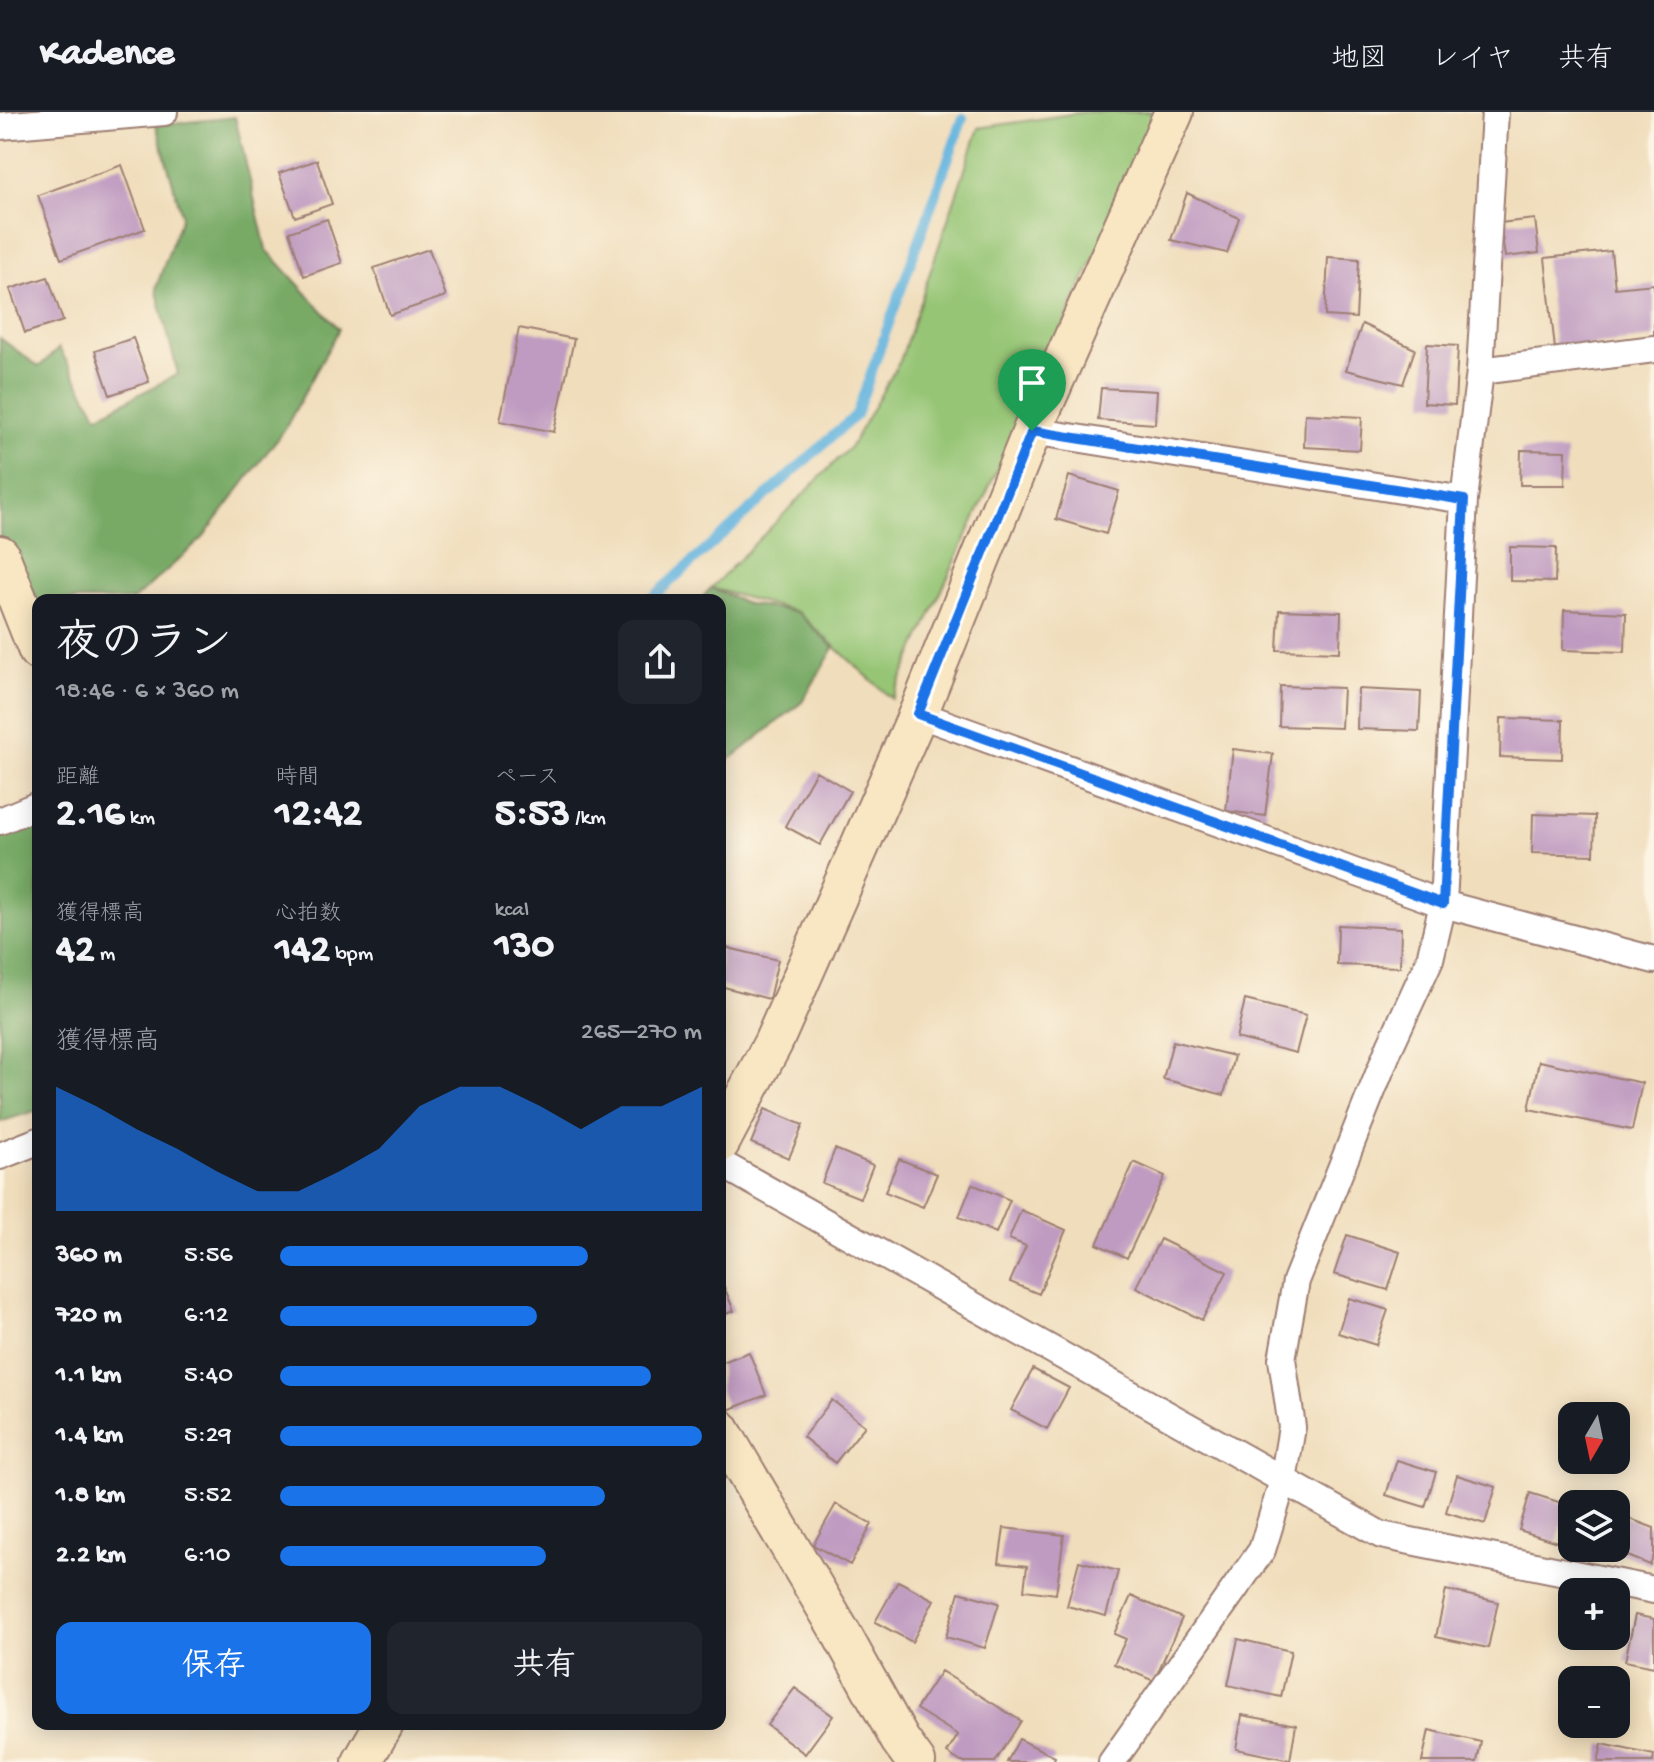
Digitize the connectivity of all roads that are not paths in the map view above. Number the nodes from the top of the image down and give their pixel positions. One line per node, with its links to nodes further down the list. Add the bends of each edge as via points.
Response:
1 (164, 112): 4 (street)
2 (1174, 112): 7 (street)
3 (1495, 112): 6 (street)
4 (0, 126)
5 (1654, 349): 6 (street)
6 (1480, 371): 8 (street)
7 (1032, 431): 8 (street); 11 (street)
8 (1464, 500): 14 (street)
9 (0, 555): 10 (street)
10 (32, 636)
11 (918, 714): 14 (street); 16 (street, via 773,1043)
12 (32, 808): 13 (street)
13 (0, 821)
14 (1443, 904): 15 (street); 21 (street, via 1430,959 1296,1281 1282,1359 1292,1427)
15 (1654, 960)
16 (726, 1132)
17 (32, 1143): 18 (street)
18 (0, 1156)
19 (726, 1166): 21 (street)
20 (726, 1439): 25 (street)
21 (1283, 1481): 22 (street, via 1381,1535); 26 (street, via 1262,1550)
22 (1654, 1590)
23 (381, 1730): 24 (street)
24 (362, 1762)
25 (916, 1762)
26 (1112, 1762)

